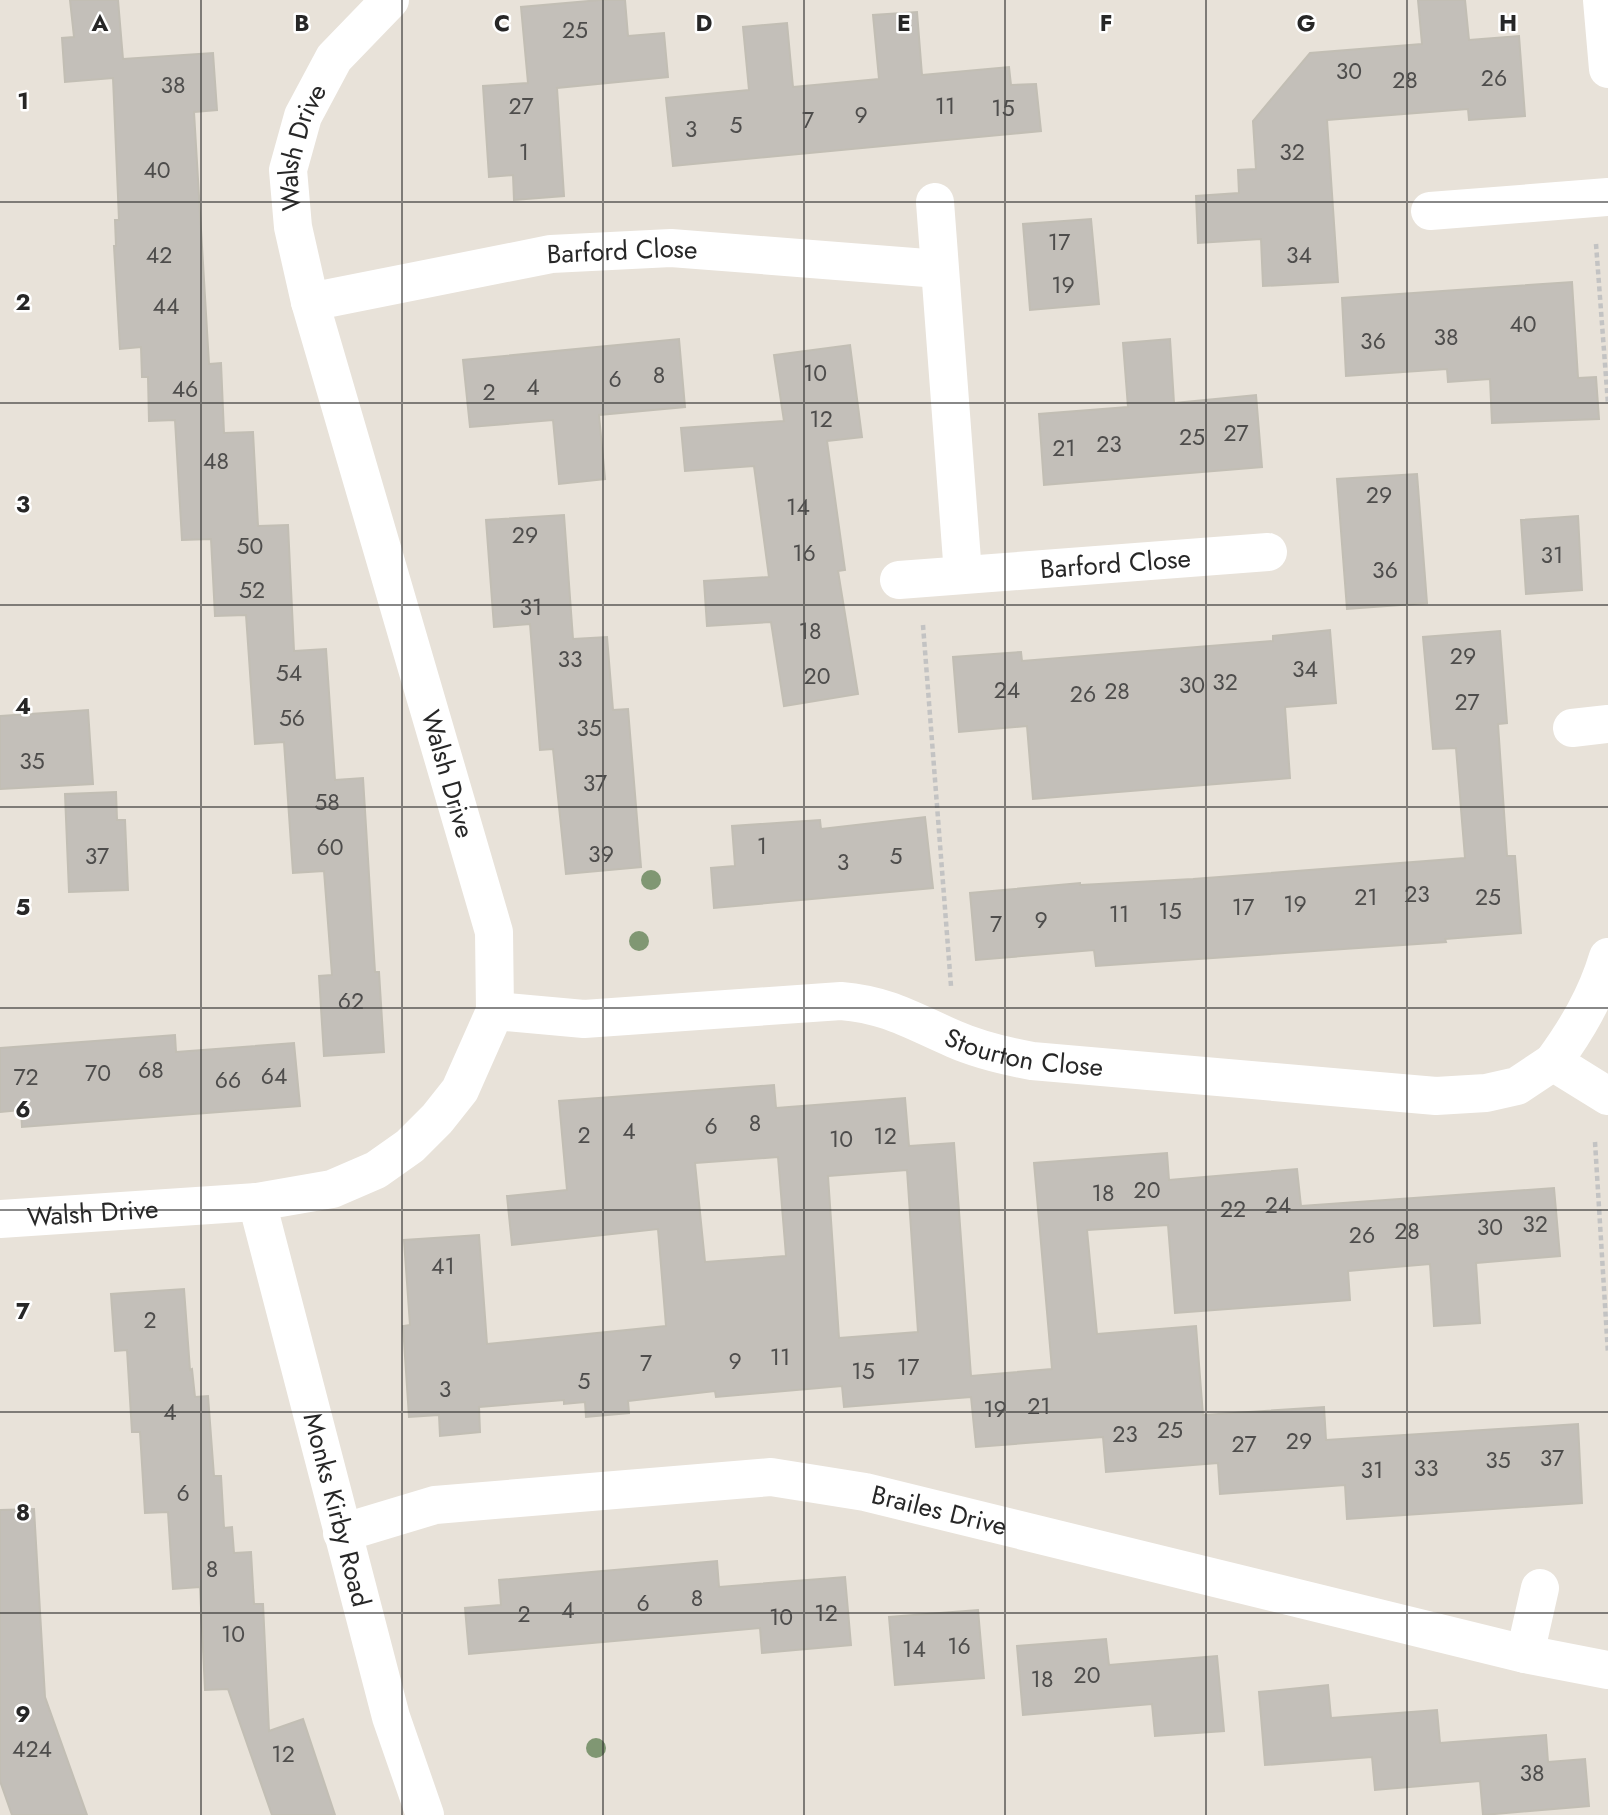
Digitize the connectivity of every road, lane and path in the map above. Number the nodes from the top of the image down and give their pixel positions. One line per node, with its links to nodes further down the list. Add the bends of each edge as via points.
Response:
1 (390, 0): 8 (street, Walsh Drive, via 334,58 303,116 288,170 293,228)
2 (1602, 0): 3 (street)
3 (1608, 69)
4 (1600, 197): 6 (street); 9 (path)
5 (934, 202): 7 (street)
6 (1430, 211)
7 (939, 269): 8 (street, Barford Close, via 671,248 551,254); 11 (street)
8 (310, 302): 14 (street, Walsh Drive, via 494,932)
9 (1608, 404)
10 (1268, 552): 11 (street, Barford Close)
11 (963, 574): 12 (street, Barford Close)
12 (909, 579): 15 (path)
13 (1608, 957): 16 (street, Stourton Close, via 1578,1028)
14 (495, 1011): 15 (street, Stourton Close, via 584,1019 841,1001 889,1008); 18 (street, Walsh Drive, via 460,1090 410,1146 376,1170 332,1189)
15 (955, 1039): 16 (street, Stourton Close, via 993,1054 1032,1061 1436,1096 1517,1086)
16 (1553, 1062): 17 (street)
17 (1600, 1091): 20 (path)
18 (257, 1202): 19 (street, Walsh Drive); 21 (street, Monks Kirby Road)
19 (0, 1219)
20 (1608, 1354)
21 (342, 1533): 23 (street, Brailes Drive, via 435,1505 771,1477 865,1492); 25 (street, Monks Kirby Road, via 391,1717)
22 (1540, 1588): 23 (street)
23 (1525, 1654): 24 (street, Brailes Drive)
24 (1608, 1670)
25 (425, 1815)

